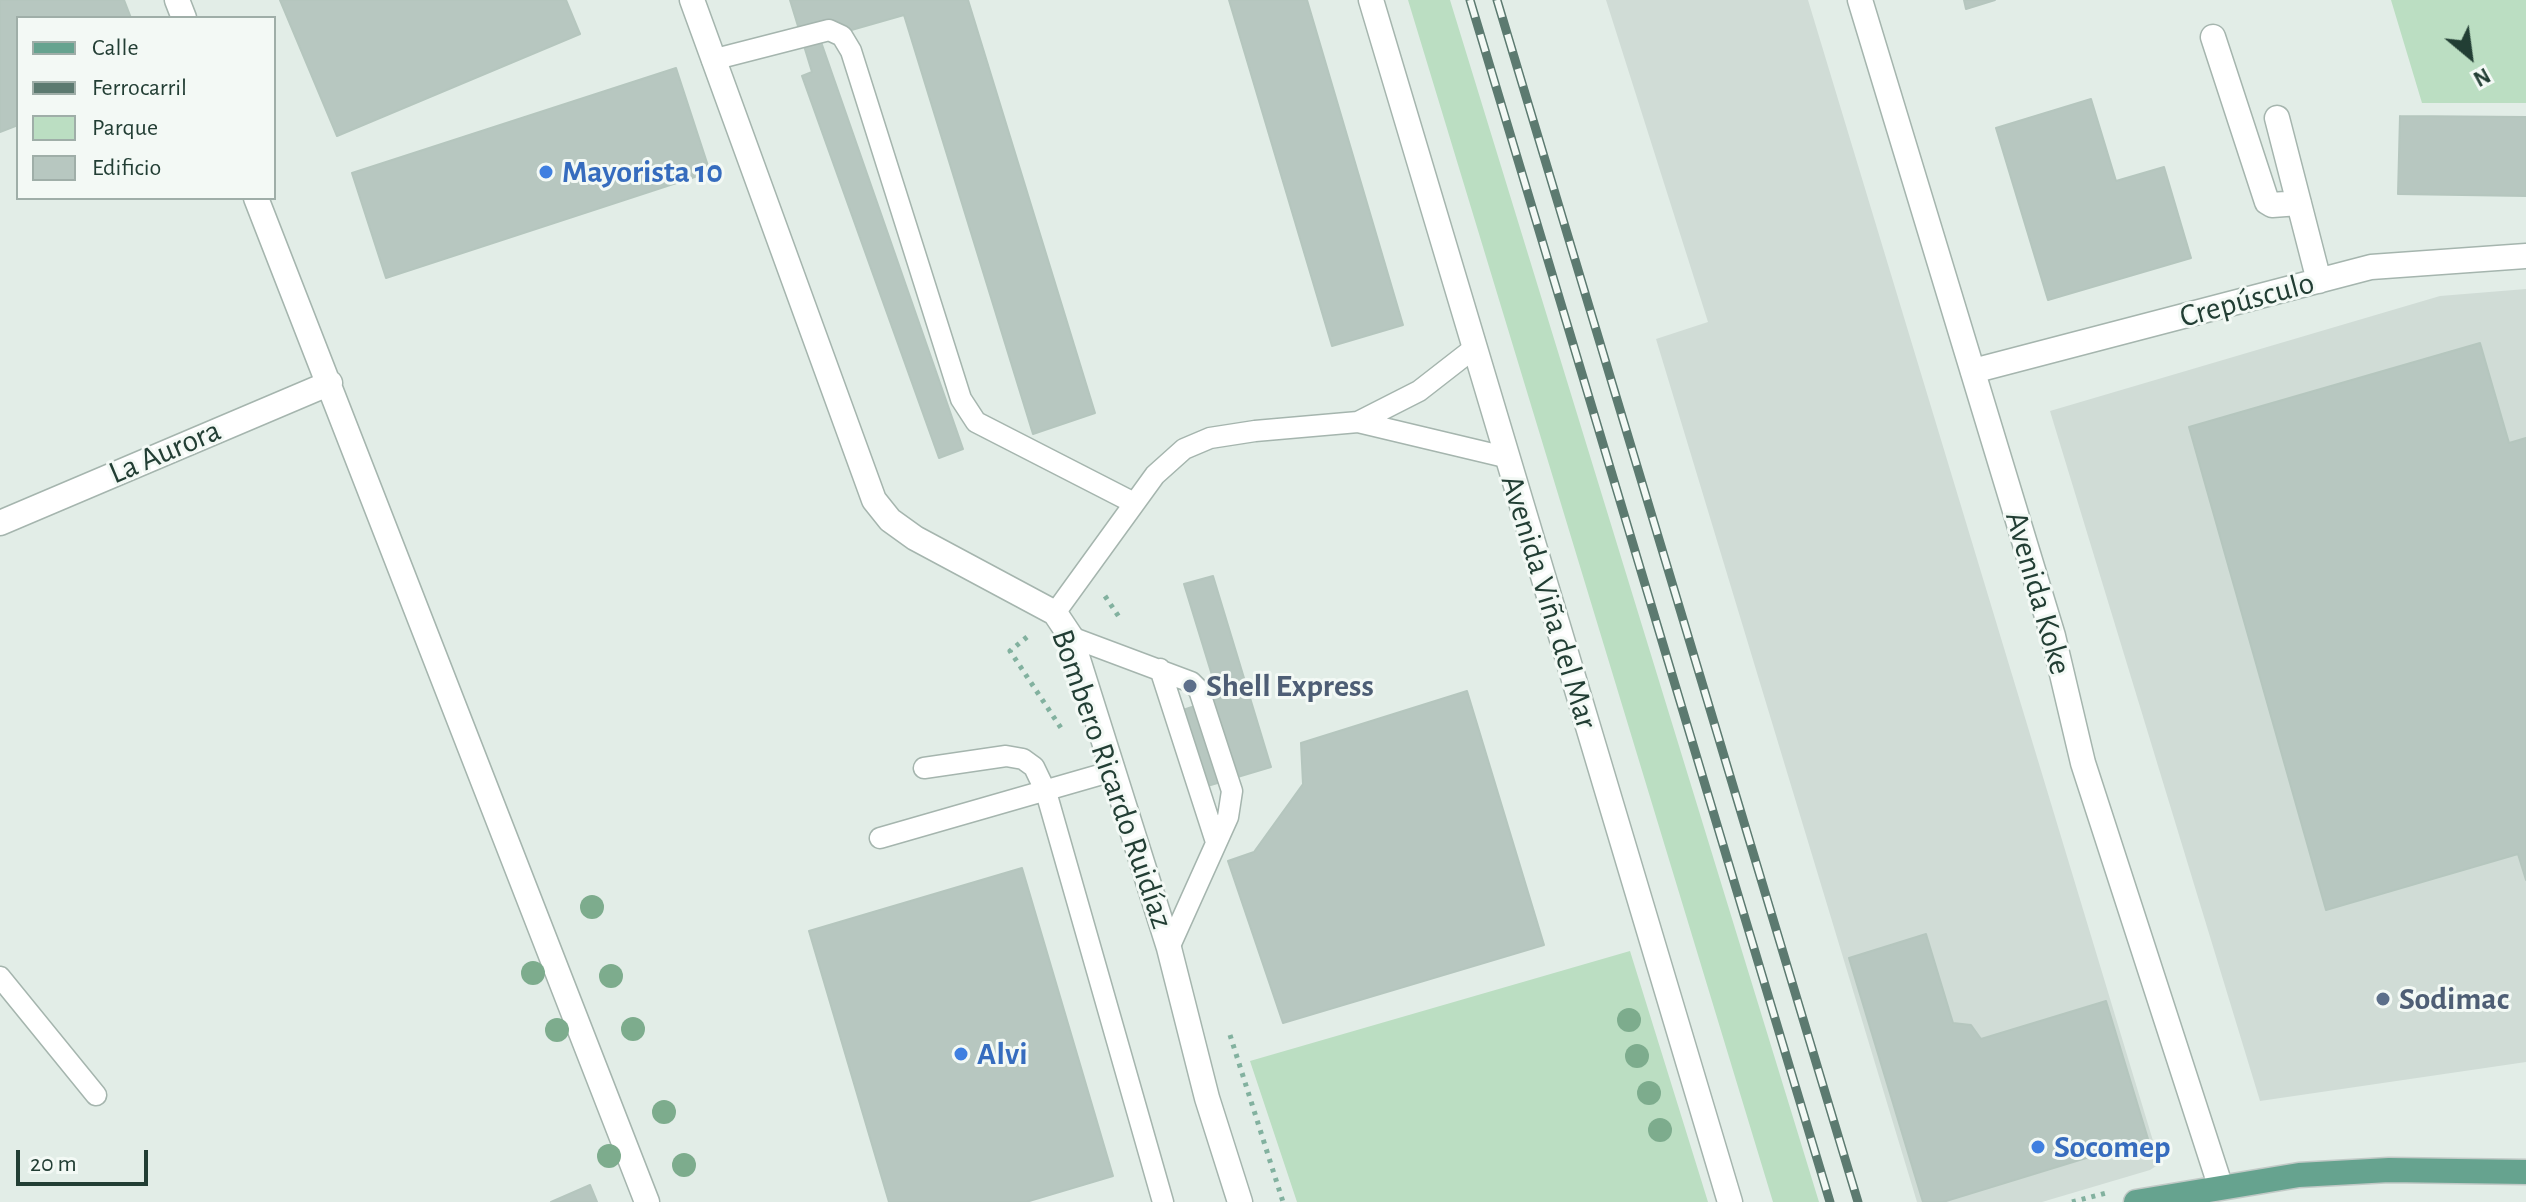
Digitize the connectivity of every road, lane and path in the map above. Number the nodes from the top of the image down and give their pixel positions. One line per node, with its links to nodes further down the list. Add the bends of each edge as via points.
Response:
1 (692, 0): 5 (street, Bombero Ricardo Ruidíaz)
2 (1371, 0): 11 (street, Avenida Viña del Mar)
3 (1860, 0): 12 (street, Avenida Koke)
4 (2213, 37): 8 (street, via 2267,202)
5 (712, 60): 16 (lane, via 829,30 842,36 961,399 976,422); 18 (street, Bombero Ricardo Ruidíaz, via 874,500 915,538)
6 (2277, 118): 8 (street)
7 (257, 200): 13 (street)
8 (2299, 203): 10 (street)
9 (2526, 256): 10 (street, Crepúsculo, via 2399,262)
10 (2319, 281): 12 (street, Crepúsculo)
11 (1473, 349): 14 (lane, via 1409,398); 15 (street, Avenida Viña del Mar)
12 (1973, 371): 30 (street, Avenida Koke, via 2053,636 2083,763)
13 (330, 383): 17 (street, La Aurora); 31 (street)
14 (1358, 422): 15 (lane); 16 (lane, via 1210,438 1184,449)
15 (1505, 457): 34 (street, Avenida Viña del Mar)
16 (1134, 503): 18 (lane)
17 (0, 523)
18 (1055, 613): 19 (street, Bombero Ricardo Ruidíaz)
19 (1071, 637): 20 (lane); 22 (street, Bombero Ricardo Ruidíaz)
20 (1160, 669): 25 (lane); 25 (lane, via 1199,690 1232,791)
21 (924, 768): 23 (lane, via 1006,756 1023,759 1034,767)
22 (1113, 771): 23 (lane); 26 (street, Bombero Ricardo Ruidíaz)
23 (1046, 792): 24 (lane); 32 (lane)
24 (880, 838)
25 (1216, 842): 26 (lane)
26 (1169, 948): 33 (street, Bombero Ricardo Ruidíaz)
27 (0, 977): 28 (lane)
28 (96, 1095)
29 (2526, 1172): 30 (main road, via 2389,1170)
30 (2220, 1185): 35 (main road)
31 (647, 1202)
32 (1163, 1202)
33 (1240, 1202)
34 (1730, 1202)
35 (2136, 1202)

